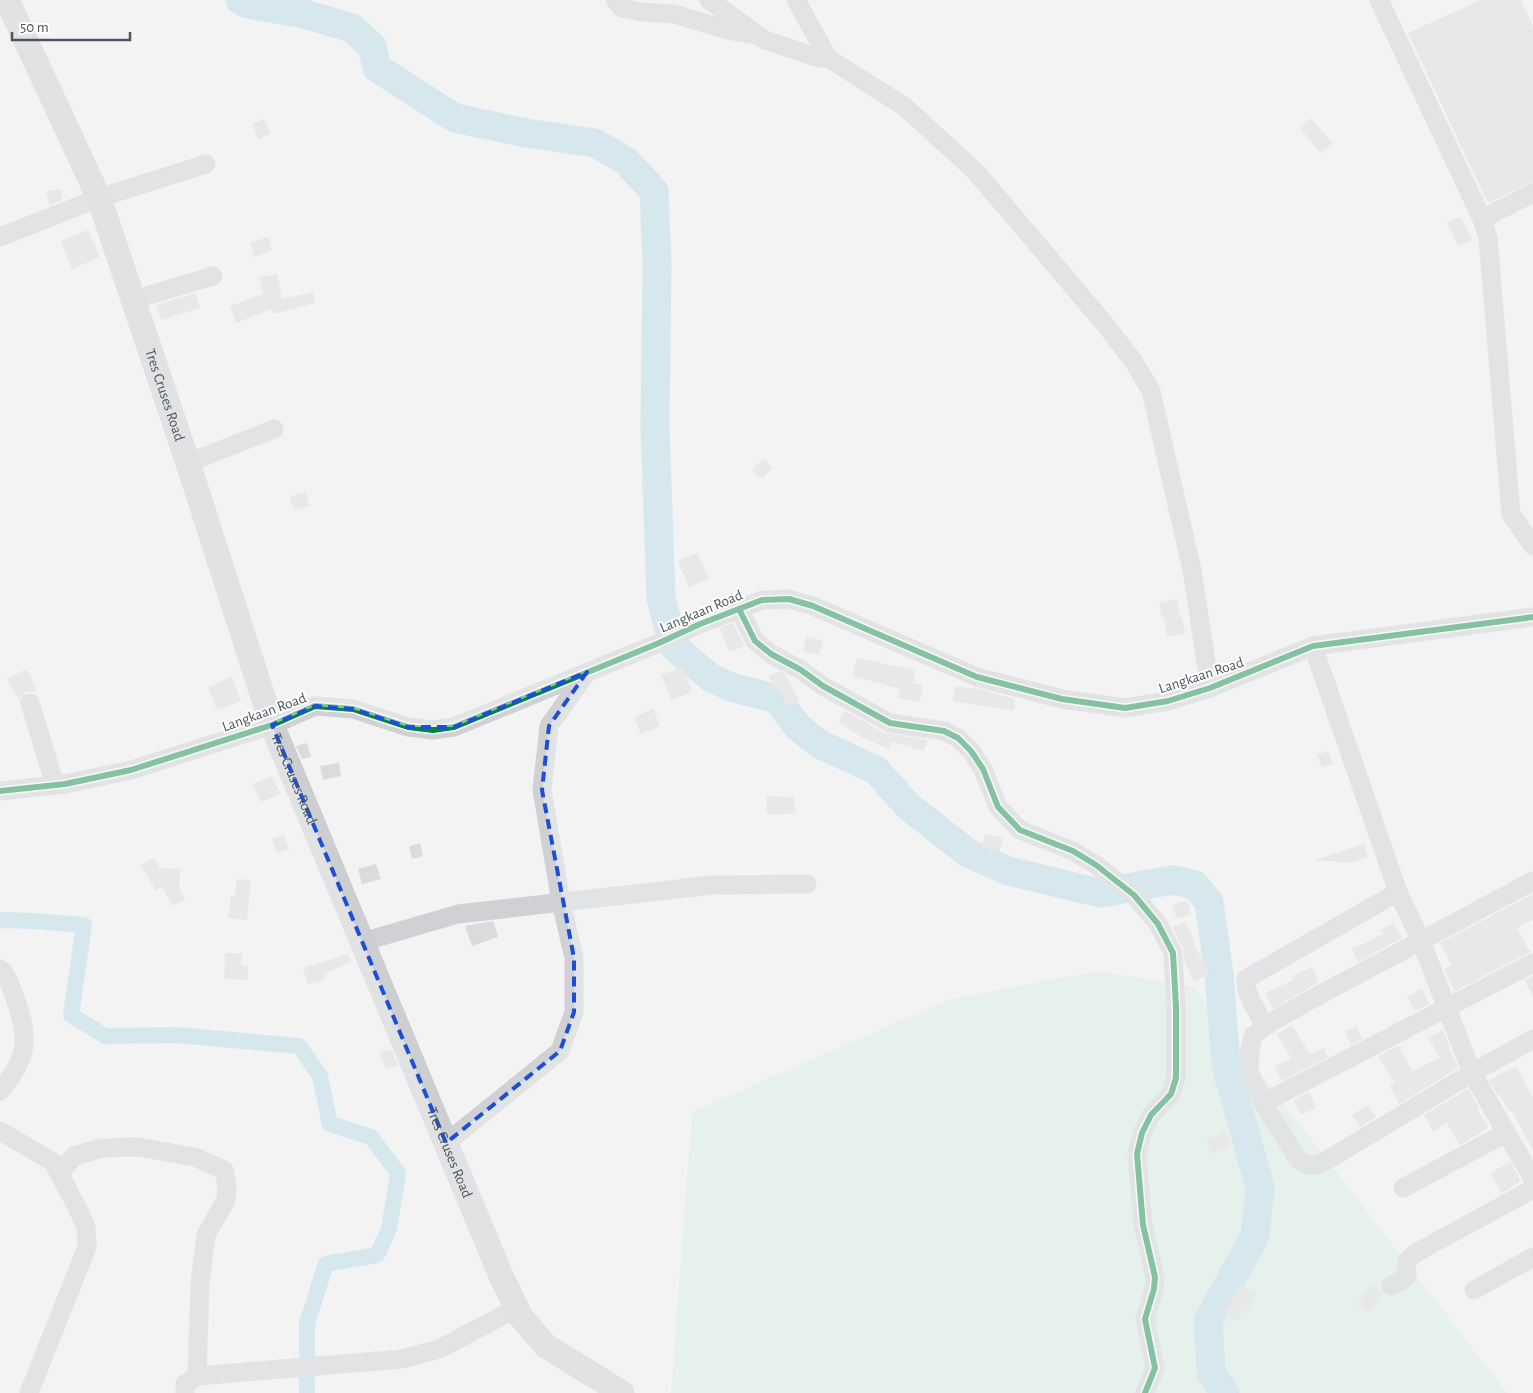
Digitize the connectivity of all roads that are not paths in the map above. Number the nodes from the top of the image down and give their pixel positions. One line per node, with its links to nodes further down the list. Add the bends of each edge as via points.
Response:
1 (7, 0): 10 (main road, Tres Cruses Road)
2 (614, 0): 6 (street, via 622,8 674,14 727,30)
3 (709, 0): 6 (street)
4 (796, 0): 7 (street)
5 (1380, 0): 11 (street)
6 (756, 34): 7 (street, via 819,58)
7 (828, 58): 22 (street, via 905,107 976,172 1104,323 1142,376 1151,391 1192,570)
8 (206, 164): 10 (street)
9 (1533, 193): 11 (street)
10 (99, 198): 12 (street); 14 (main road, Tres Cruses Road)
11 (1482, 219): 17 (street, via 1488,238 1511,514)
12 (0, 236)
13 (213, 276): 14 (street)
14 (133, 300): 16 (main road, Tres Cruses Road)
15 (274, 429): 16 (street)
16 (188, 463): 24 (main road, Tres Cruses Road)
17 (1533, 546)
18 (739, 609): 21 (street, Langkaan Road); 22 (street, Langkaan Road, via 762,600 789,600 812,606 977,677 1062,699 1125,708 1168,701); 57 (street, via 755,641 822,686 890,723 944,731 958,738 971,750 983,769 998,807 1020,830 1073,851 1096,865 1134,895 1158,924 1173,953 1176,1078 1171,1094 1151,1115 1137,1154 1143,1225 1155,1277 1145,1319 1155,1368)
19 (1533, 617): 20 (street, Langkaan Road)
20 (1313, 646): 22 (street, Langkaan Road); 29 (street)
21 (587, 672): 24 (street, Langkaan Road, via 454,727 433,730 408,727 354,708 315,706); 30 (street, via 549,726 544,764 542,790)
22 (1210, 688)
23 (30, 704): 25 (street)
24 (272, 725): 25 (street, Langkaan Road, via 131,770); 31 (main road, Tres Cruses Road)
25 (55, 785): 26 (street, Langkaan Road)
26 (0, 791)
27 (1533, 881): 32 (street)
28 (807, 884): 30 (street, via 713,885)
29 (1398, 892): 32 (street); 36 (street, via 1246,979 1247,992)
30 (561, 902): 31 (street, via 458,914); 43 (street, via 574,958 574,1012 560,1051)
31 (362, 942): 43 (main road, Tres Cruses Road)
32 (1421, 942): 35 (street); 36 (street)
33 (1533, 963): 35 (street)
34 (0, 969): 39 (street, via 6,973 25,1036 21,1062)
35 (1446, 1009): 38 (street); 40 (street)
36 (1265, 1026): 40 (street, via 1253,1036 1249,1071)
37 (1533, 1039): 38 (street)
38 (1472, 1073): 40 (street, via 1319,1165 1308,1165 1298,1159); 42 (street)
39 (0, 1091)
40 (1263, 1103)
41 (0, 1131): 45 (street, via 53,1162)
42 (1506, 1133): 44 (street); 47 (street)
43 (446, 1143): 52 (main road, Tres Cruses Road)
44 (1528, 1158): 46 (street)
45 (60, 1173): 53 (street, via 74,1156 102,1148 138,1147 196,1157 224,1170 226,1200 206,1235 200,1283); 54 (street, via 86,1227 87,1247)
46 (1533, 1179)
47 (1404, 1188)
48 (1533, 1189): 50 (street, via 1421,1250 1408,1259 1404,1279)
49 (1533, 1257): 51 (street)
50 (1391, 1286)
51 (1474, 1290)
52 (517, 1308): 53 (street, via 439,1349 402,1359); 56 (main road, Tres Cruses Road, via 546,1346)
53 (197, 1376): 55 (street, via 185,1384)
54 (29, 1393)
55 (185, 1393)
56 (622, 1393)
57 (1145, 1393)

